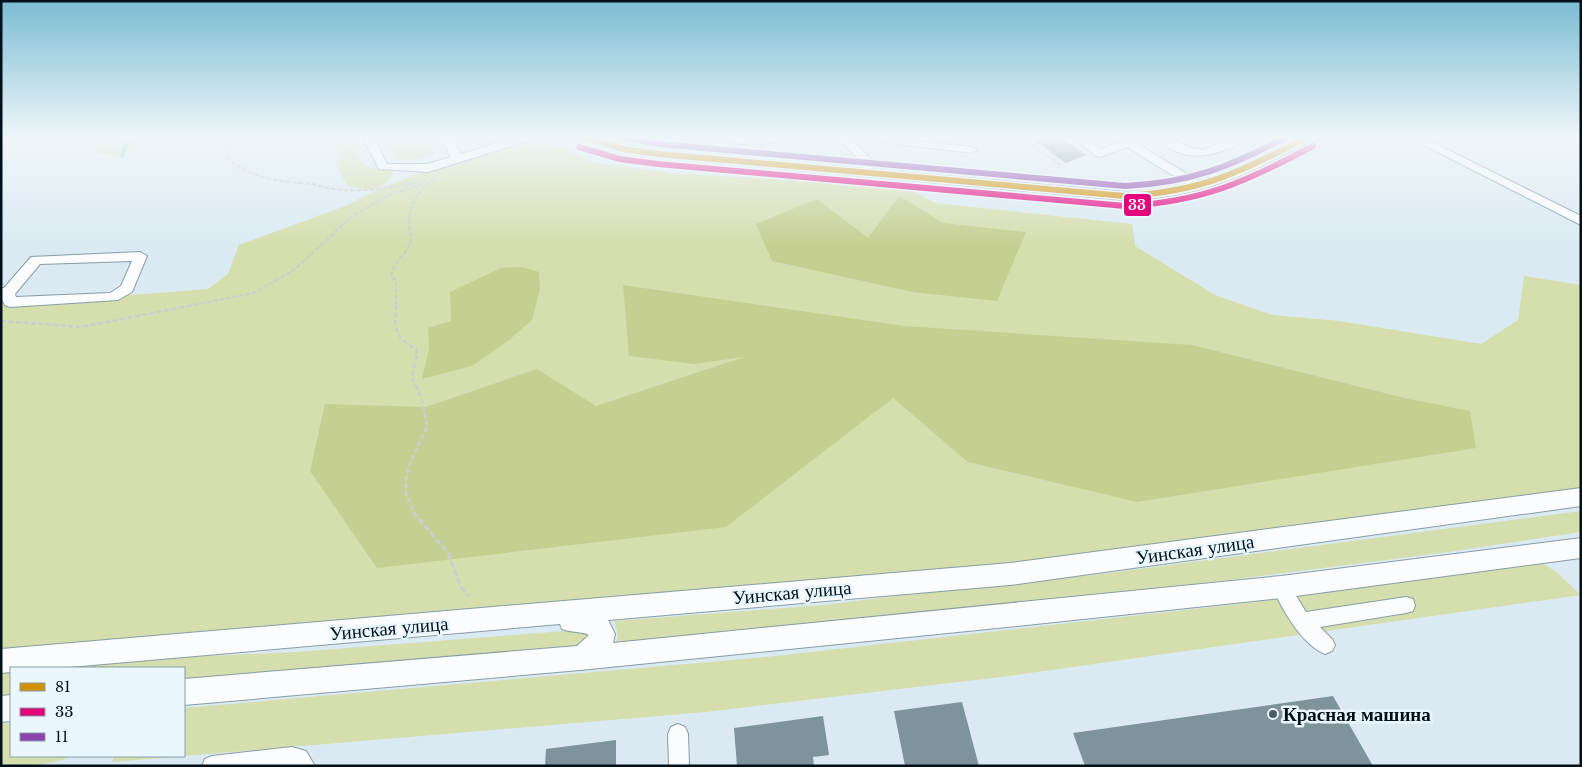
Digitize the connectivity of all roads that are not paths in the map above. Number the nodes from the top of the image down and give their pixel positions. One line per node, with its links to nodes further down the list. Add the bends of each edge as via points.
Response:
1 (876, 173): 5 (street, via 1125,196 1152,196)
2 (1175, 173): 5 (street)
3 (1237, 173): 5 (street)
4 (1485, 173): 6 (street)
5 (1200, 188)
6 (1581, 221)
7 (4, 293): 7 (street, via 36,260 140,256 127,289 113,297 10,302)
8 (1581, 497): 13 (main road, Уинская улица, via 1010,574)
9 (1581, 548): 10 (main road)
10 (1281, 587): 12 (street); 15 (main road)
11 (1406, 605): 12 (street)
12 (1301, 621): 14 (street)
13 (226, 641): 15 (main road, via 287,644 581,620 599,626 602,637 595,649); 16 (main road, Уинская улица)
14 (1325, 645)
15 (580, 658): 17 (main road)
16 (1, 661)
17 (185, 692)
18 (678, 734): 21 (street)
19 (212, 766): 20 (street, via 292,757 300,758)
20 (305, 766)
21 (679, 766)

